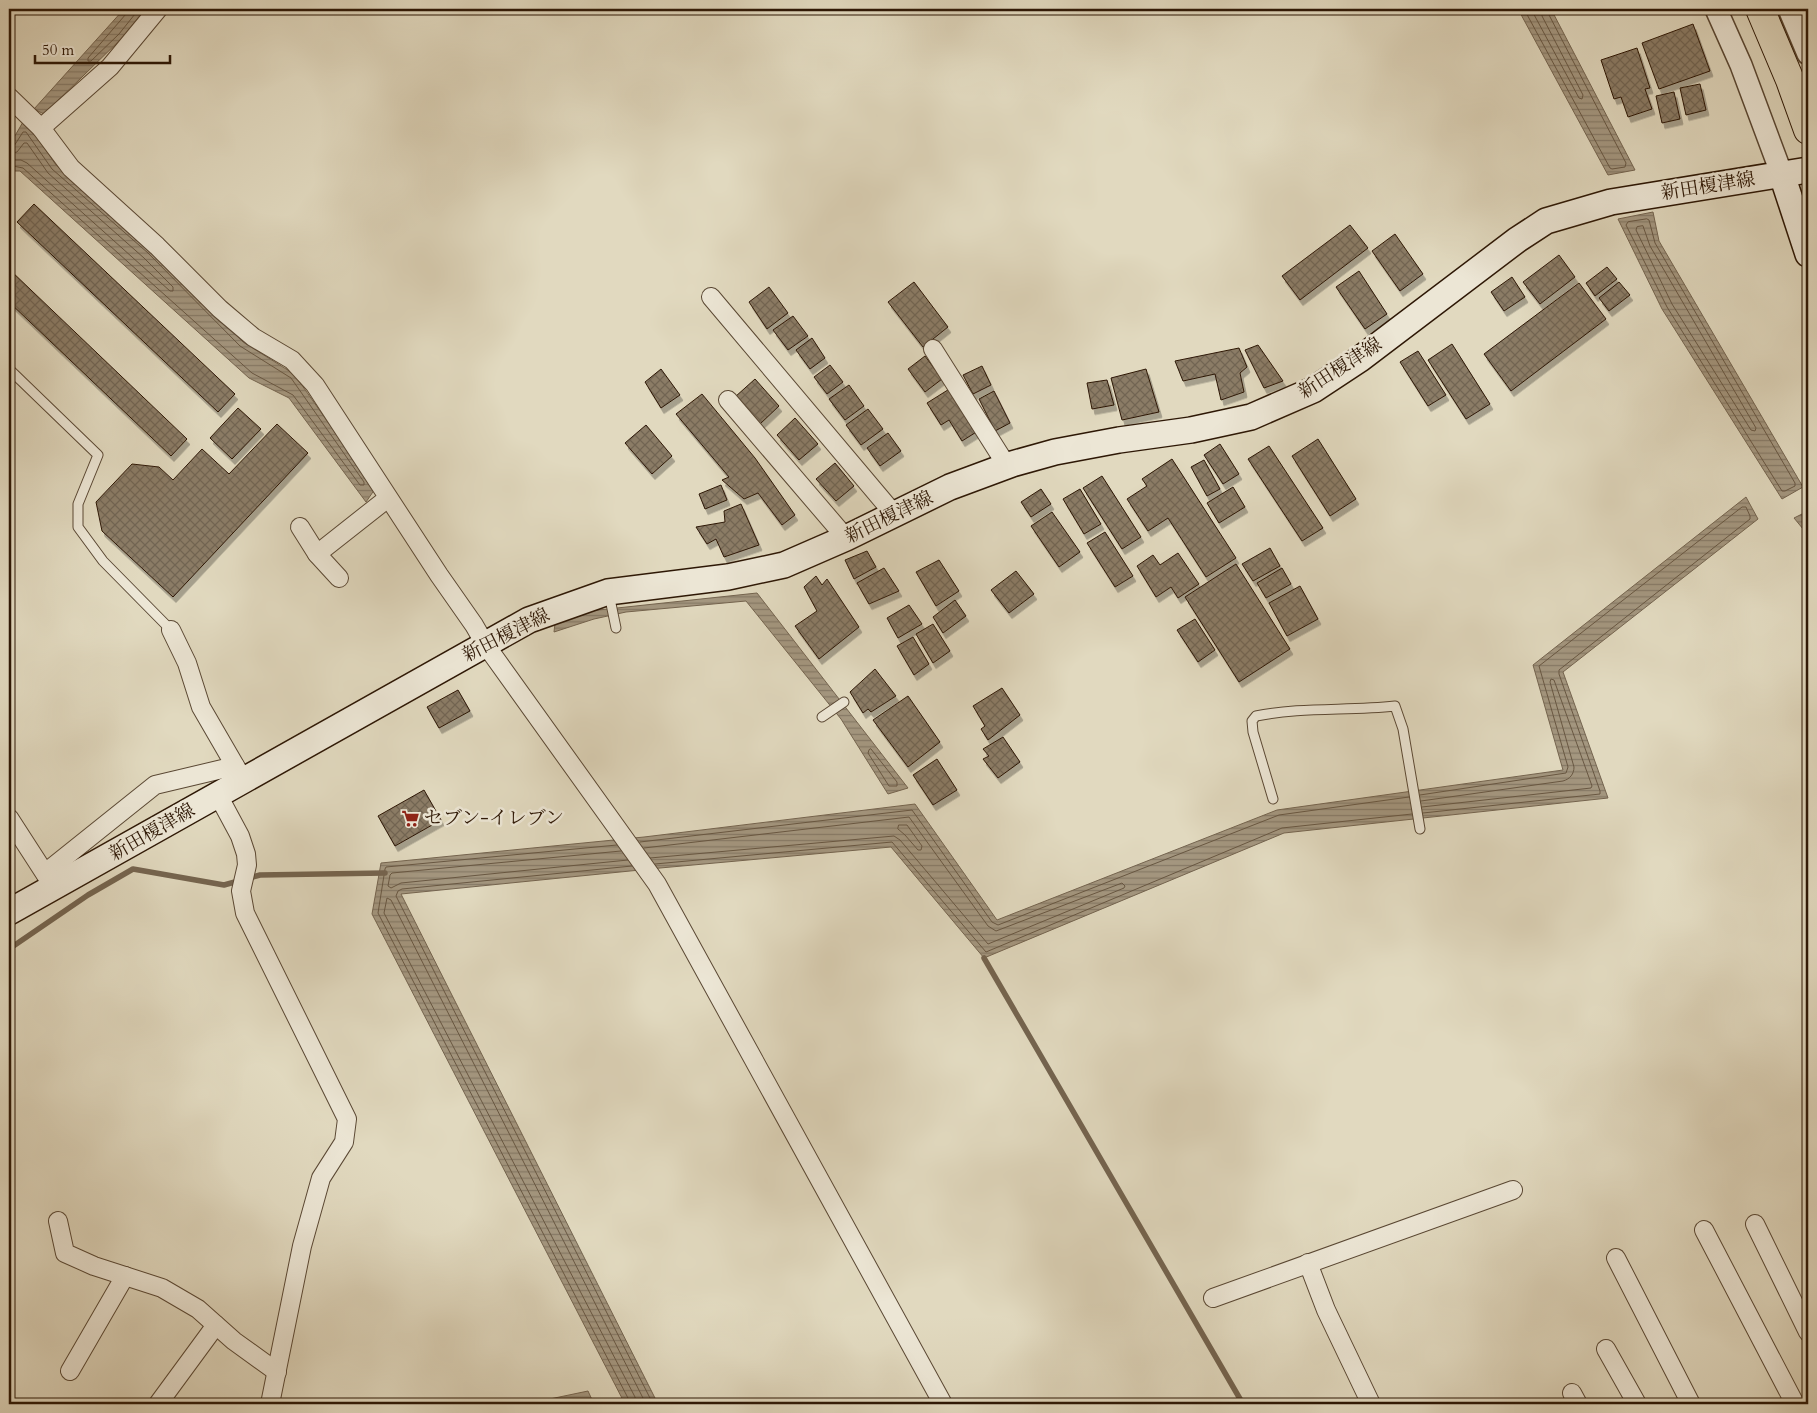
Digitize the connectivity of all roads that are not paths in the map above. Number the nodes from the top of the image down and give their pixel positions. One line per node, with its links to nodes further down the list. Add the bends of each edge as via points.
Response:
1 (158, 9): 9 (street, via 110,67)
2 (1716, 9): 12 (street, via 1741,65)
3 (1760, 9): 10 (highway)
4 (1772, 9): 8 (highway)
5 (1789, 9): 6 (street)
6 (1808, 54)
7 (9, 97): 9 (street)
8 (1808, 99)
9 (41, 128): 19 (street, via 71,168 157,246 220,310 253,337 292,360 315,385)
10 (1808, 130)
11 (1808, 170): 12 (main road, 新田榎津線)
12 (1782, 175): 13 (main road); 18 (main road, 新田榎津線, via 1611,202 1546,222 1313,390 1250,417 1055,452)
13 (1808, 254)
14 (711, 297): 20 (street)
15 (933, 349): 18 (street)
16 (9, 369): 27 (lane, via 98,455 78,504 78,527 103,560)
17 (728, 400): 22 (street)
18 (1007, 466): 20 (main road, 新田榎津線, via 950,487)
19 (388, 498): 23 (street); 28 (street)
20 (894, 514): 22 (main road, 新田榎津線)
21 (300, 527): 23 (street)
22 (846, 538): 25 (main road, 新田榎津線, via 784,565 728,578)
23 (317, 554): 24 (street)
24 (339, 578)
25 (608, 592): 26 (lane); 28 (main road, 新田榎津線, via 529,620)
26 (616, 628)
27 (171, 630): 31 (street, via 187,663 201,707)
28 (485, 644): 31 (main road, 新田榎津線, via 414,685); 53 (street, via 649,873)
29 (844, 702): 30 (lane)
30 (822, 717)
31 (240, 773): 32 (main road, 新田榎津線); 36 (street, via 155,785)
32 (218, 795): 36 (main road, 新田榎津線); 50 (street, via 246,854 241,891 245,912 347,1119 344,1142 321,1178 316,1195 302,1246)
33 (1273, 799): 35 (lane, via 1252,732 1252,721 1256,716 1395,706 1403,729)
34 (9, 818): 36 (street)
35 (1420, 828)
36 (50, 880): 37 (main road, 新田榎津線)
37 (9, 912)
38 (1513, 1190): 43 (street)
39 (58, 1222): 44 (street, via 65,1254)
40 (1755, 1224): 47 (street)
41 (1704, 1230): 57 (street)
42 (1616, 1258): 56 (street)
43 (1308, 1263): 45 (street); 54 (street, via 1326,1310)
44 (125, 1276): 46 (street, via 162,1288 198,1309); 49 (street)
45 (1214, 1298)
46 (216, 1325): 50 (street); 51 (street)
47 (1808, 1332)
48 (1606, 1349): 55 (street)
49 (70, 1371)
50 (277, 1372): 52 (street)
51 (158, 1404)
52 (270, 1404)
53 (943, 1404)
54 (1371, 1404)
55 (1637, 1404)
56 (1691, 1404)
57 (1795, 1404)

